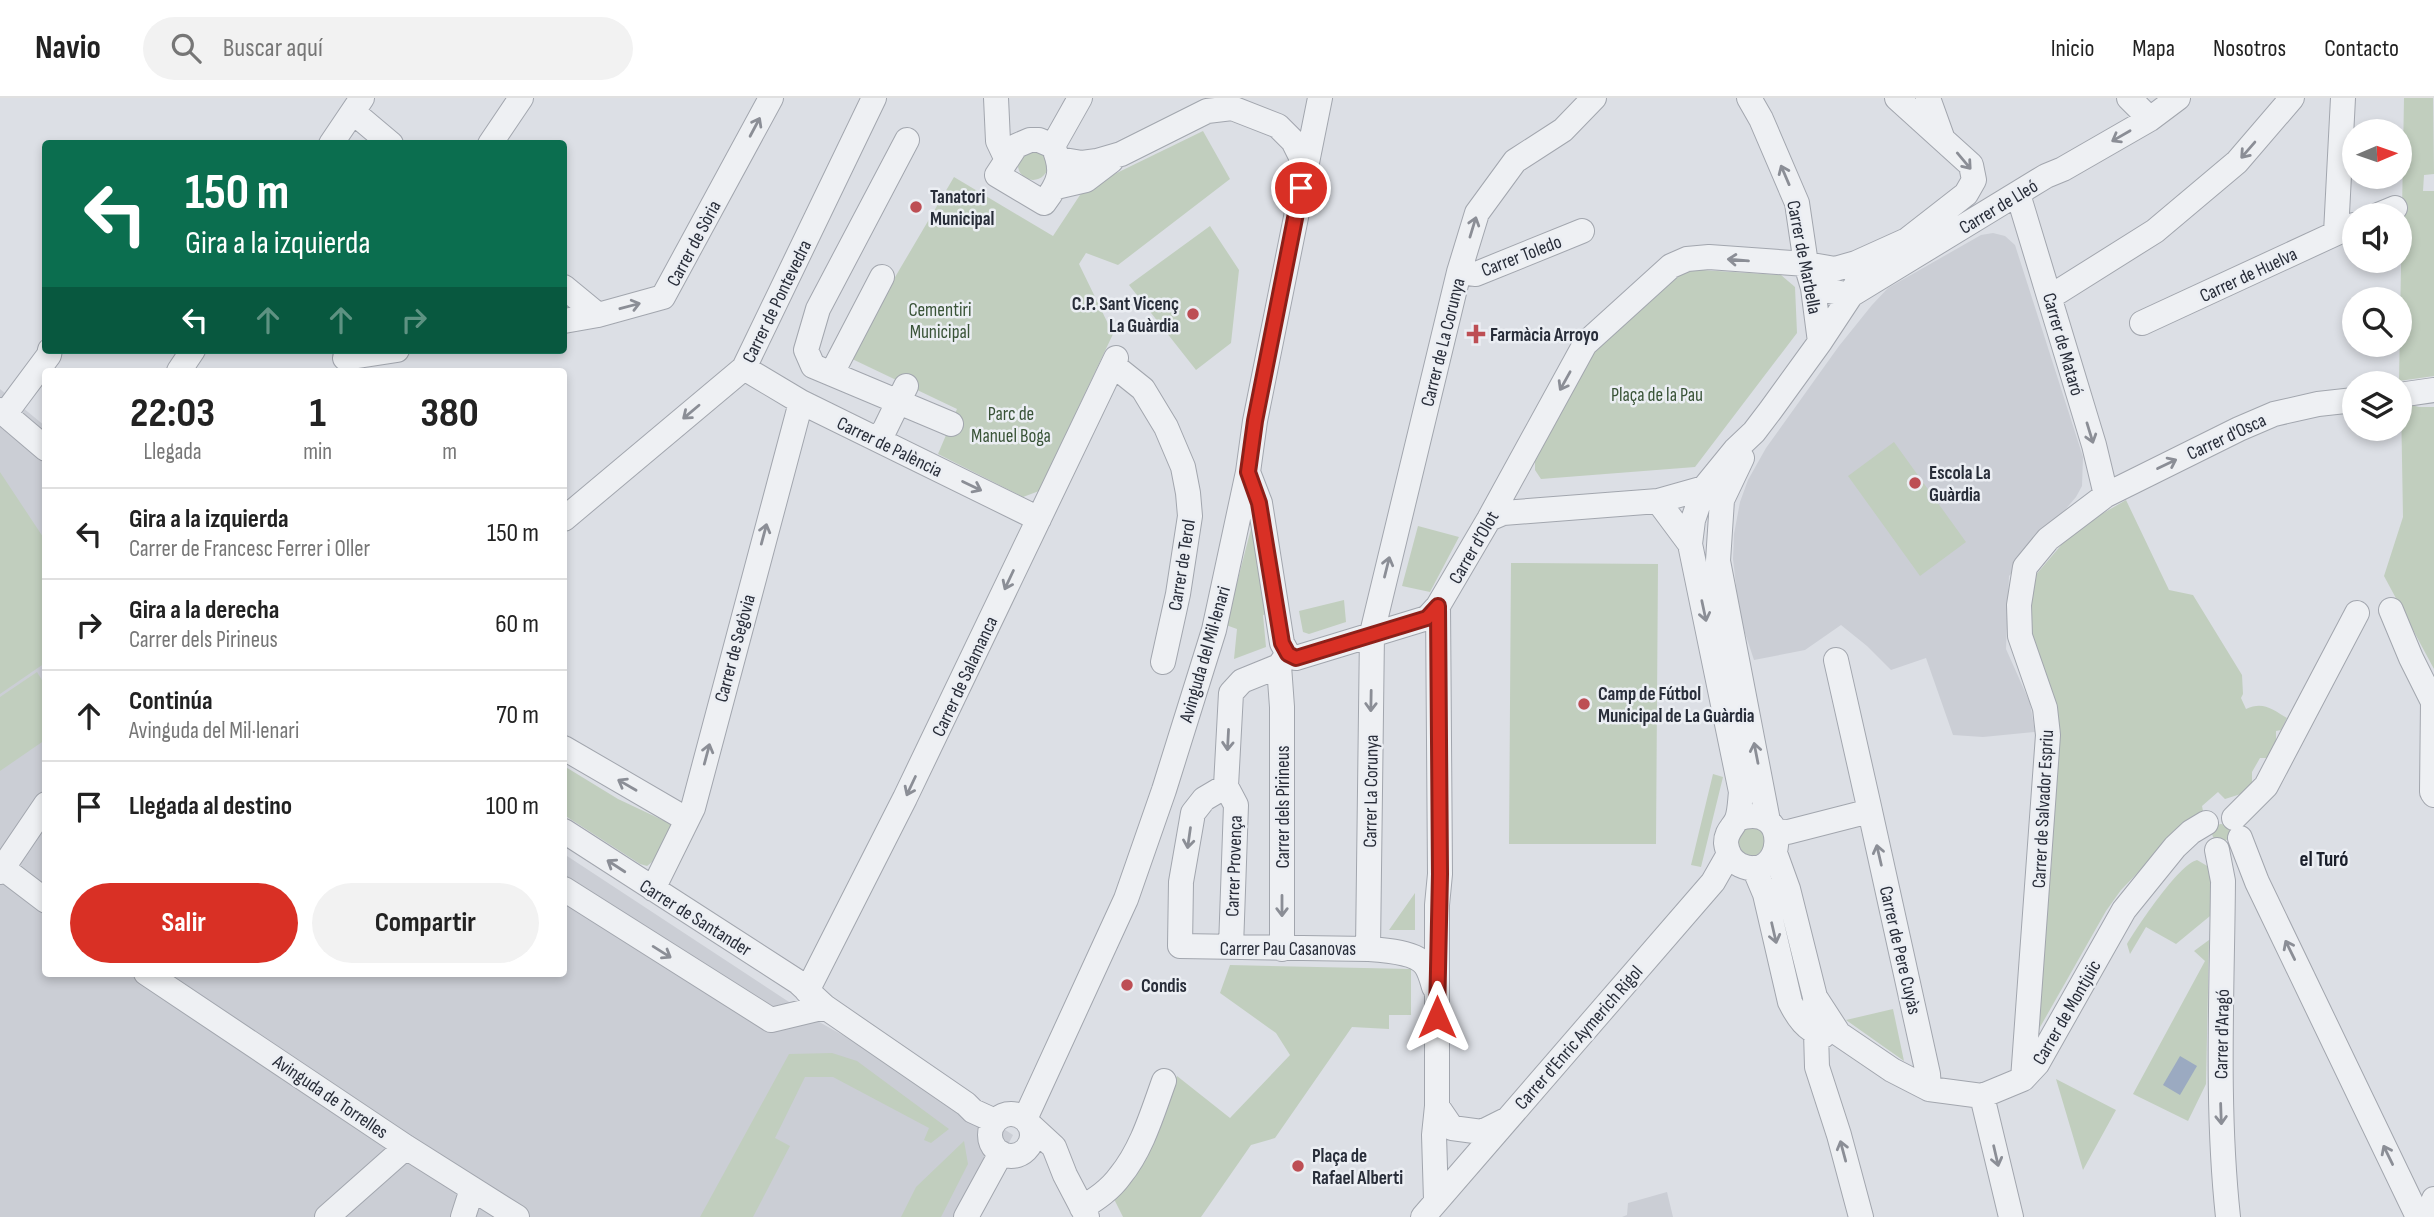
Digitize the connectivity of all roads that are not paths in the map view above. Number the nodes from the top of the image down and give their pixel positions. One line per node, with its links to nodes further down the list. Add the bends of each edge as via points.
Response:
1 (521, 98): 21 (street)
2 (771, 98): 39 (street, Carrer de Sòria, one-way to 2, via 663,297)
3 (874, 98): 47 (street, Carrer de Pontevedra)
4 (997, 98): 23 (street, via 1012,123); 25 (street, via 998,141)
5 (1080, 98): 23 (street)
6 (1318, 98): 17 (street); 26 (street, Avinguda del Mil·lenari)
7 (1594, 98): 33 (street, Carrer de La Corunya, one-way to 7, via 1477,213 1514,161 1563,130)
8 (1749, 98): 34 (street, Carrer de Marbella, one-way to 8, via 1797,203)
9 (1896, 98): 18 (street)
10 (1928, 98): 18 (street)
11 (2129, 98): 16 (street)
12 (2178, 98): 16 (street, Carrer de Lleó)
13 (2292, 98): 38 (street, one-way to 38, via 2237,162 2155,231)
14 (2343, 98): 29 (street)
15 (357, 105): 19 (street); 20 (street)
16 (2150, 119): 28 (street, Carrer de Lleó, one-way to 28)
17 (1278, 126): 24 (street, via 1221,108); 26 (street)
18 (1942, 137): 32 (street, one-way to 32, via 1971,165 1974,180 1966,194)
19 (334, 140)
20 (388, 140)
21 (493, 140)
22 (906, 140): 48 (street, via 818,309 806,350 813,366)
23 (1047, 148): 24 (street, via 1082,163); 25 (street, via 1016,146); 27 (street, via 1059,177)
24 (1120, 154): 27 (street, via 1086,180)
25 (1007, 160): 27 (street, via 997,174 1044,203)
26 (1306, 165): 58 (street, Avinguda del Mil·lenari)
27 (1056, 187)
28 (2018, 194): 37 (street, Carrer de Lleó); 38 (street, Carrer de Mataró)
29 (2345, 203)
30 (2342, 230): 41 (street, Carrer de Huelva)
31 (1582, 231): 33 (street, Carrer Toledo, via 1476,274)
32 (1907, 240): 34 (street, via 1856,263); 37 (street, via 1860,276)
33 (1459, 272): 69 (street, Carrer de La Corunya, one-way to 33)
34 (1810, 276): 37 (street); 42 (street, Carrer de Marbella); 64 (street, Carrer d'Olot, one-way to 64, via 1710,257 1671,266 1585,344)
35 (882, 277): 48 (street)
36 (567, 289): 39 (street)
37 (1851, 295): 42 (street)
38 (2050, 297): 59 (street, Carrer de Mataró, one-way to 59)
39 (598, 315): 40 (street, Carrer de Sòria)
40 (567, 320)
41 (2142, 323)
42 (1820, 342): 60 (street, via 1755,432 1735,450)
43 (49, 354): 54 (street)
44 (375, 354): 45 (street)
45 (343, 360)
46 (1114, 362): 63 (street, Carrer de Salamanca); 72 (street, Carrer de Terol, via 1143,389 1166,427 1188,493 1190,516)
47 (744, 368): 53 (street, Carrer de Palència); 62 (street, Carrer de Pontevedra, one-way to 62)
48 (832, 373): 51 (street)
49 (2434, 390): 50 (street)
50 (2412, 393)
51 (902, 394): 55 (street); 56 (street)
52 (2342, 401): 59 (street, Carrer d'Osca, one-way to 52, via 2274,414)
53 (801, 402): 56 (street, Carrer de Palència); 78 (street, Carrer de Segòvia, one-way to 53)
54 (2, 412): 57 (street)
55 (951, 424)
56 (877, 439): 63 (street, Carrer de Palència, one-way to 63)
57 (42, 446)
58 (1248, 472): 70 (street, Carrer dels Pirineus, via 1259,503); 109 (street, Avinguda del Mil·lenari, via 1214,630 1144,849)
59 (2106, 495): 102 (street, Carrer de Salvador Espriu, via 2048,539 2025,567 2019,605 2020,636 2045,708 2048,735)
60 (1707, 500): 61 (street, via 1681,509); 65 (street); 82 (street, one-way to 60)
61 (1658, 501): 64 (street, via 1503,513); 65 (street)
62 (567, 516)
63 (1039, 519): 98 (street, Carrer de Salamanca, one-way to 98, via 905,798)
64 (1489, 519): 66 (street, Carrer d'Olot)
65 (1690, 544): 79 (street, one-way to 79, via 1741,792)
66 (1438, 606): 69 (street, via 1427,618); 90 (street, Carrer d'Olot)
67 (2391, 610): 75 (street, via 2433,702)
68 (2357, 612): 80 (street, via 2266,786)
69 (1372, 633): 70 (street); 93 (street, Carrer La Corunya, one-way to 93)
70 (1283, 660): 74 (street, Carrer Provença, one-way to 74, via 1242,681 1231,693); 92 (street, Carrer dels Pirineus, one-way to 92)
71 (1836, 660): 77 (street, Carrer de Pere Cuyàs)
72 (1163, 662)
73 (567, 750): 78 (street, one-way to 73)
74 (1226, 786): 91 (street, Carrer Provença, via 1236,805); 91 (street, Carrer Pau Casanovas, one-way to 91, via 1193,813 1181,882 1180,946)
75 (2434, 795)
76 (42, 810): 86 (street)
77 (1870, 811): 82 (street); 104 (street, Carrer de Pere Cuyàs, one-way to 77)
78 (687, 819): 87 (street, Carrer de Segòvia)
79 (1737, 819): 82 (street, via 1752,815); 84 (street, via 1726,839)
80 (2237, 828): 83 (street, Carrer de Montjuïc, via 2237,843 2229,850); 83 (street, via 2223,814 2214,816); 126 (street, one-way to 80, via 2257,882)
81 (567, 833): 87 (street, Carrer de Santander, one-way to 81)
82 (1773, 835): 85 (street, via 1763,865); 97 (street)
83 (2210, 839): 102 (street, Carrer de Montjuïc, via 2191,832 2124,910 2037,1065); 125 (street, Carrer d'Aragó, one-way to 125, via 2223,881 2220,1098)
84 (1729, 855): 85 (street, via 1739,864); 107 (street, Carrer d'Enric Aymerich Rigol, via 1713,881)
85 (1754, 867): 99 (street, one-way to 99, via 1765,894 1790,1002)
86 (1, 869): 89 (street)
87 (653, 889): 98 (street, Carrer de Santander, via 763,959)
88 (567, 891): 98 (street, one-way to 98, via 771,1020)
89 (42, 898)
90 (1437, 905): 94 (street, Carrer Pau Casanovas, via 1426,941); 96 (street, Carrer d'Olot)
91 (1231, 947): 92 (street, Carrer Pau Casanovas)
92 (1282, 949): 93 (street, Carrer Pau Casanovas)
93 (1368, 949): 94 (street, Carrer Pau Casanovas)
94 (1396, 952): 96 (street, Carrer Pau Casanovas, via 1421,960)
95 (152, 977): 111 (street, Avinguda de Torrelles)
96 (1437, 995): 106 (street, Carrer d'Olot)
97 (1815, 998): 99 (street); 100 (street, via 1839,1034)
98 (816, 999): 108 (street, Carrer de Santander, via 973,1111)
99 (1810, 1029): 100 (street, via 1839,1044); 101 (street)
100 (1853, 1043): 101 (street); 104 (street)
101 (1817, 1067): 123 (street, one-way to 101)
102 (2023, 1079): 105 (street, Carrer de Montjuïc)
103 (1164, 1082): 118 (street, via 1148,1129 1121,1176)
104 (1929, 1089): 105 (street)
105 (1982, 1096): 124 (street, one-way to 124)
106 (1437, 1106): 107 (street, via 1452,1128 1482,1132); 110 (street, Carrer d'Olot); 114 (street, Carrer d'Olot)
107 (1508, 1119): 114 (street, Carrer d'Enric Aymerich Rigol)
108 (995, 1121): 109 (street, via 1013,1114); 112 (street, via 991,1141)
109 (1027, 1121): 112 (street, via 1030,1144); 113 (street, via 1054,1147)
110 (1434, 1135): 114 (street, Carrer d'Olot); 117 (street, Carrer d'Olot)
111 (406, 1147): 115 (street, Avinguda de Torrelles); 119 (street)
112 (1011, 1153): 113 (street); 122 (street)
113 (1065, 1175): 118 (street)
114 (1459, 1175): 117 (street, Carrer d'Enric Aymerich Rigol)
115 (472, 1189): 120 (street); 121 (street, Avinguda de Torrelles)
116 (2434, 1199): 127 (street)
117 (1430, 1208)
118 (1085, 1213)
119 (327, 1217)
120 (463, 1217)
121 (517, 1217)
122 (966, 1217)
123 (1861, 1217)
124 (2011, 1217)
125 (2228, 1217)
126 (2418, 1217)
127 (2426, 1217)

